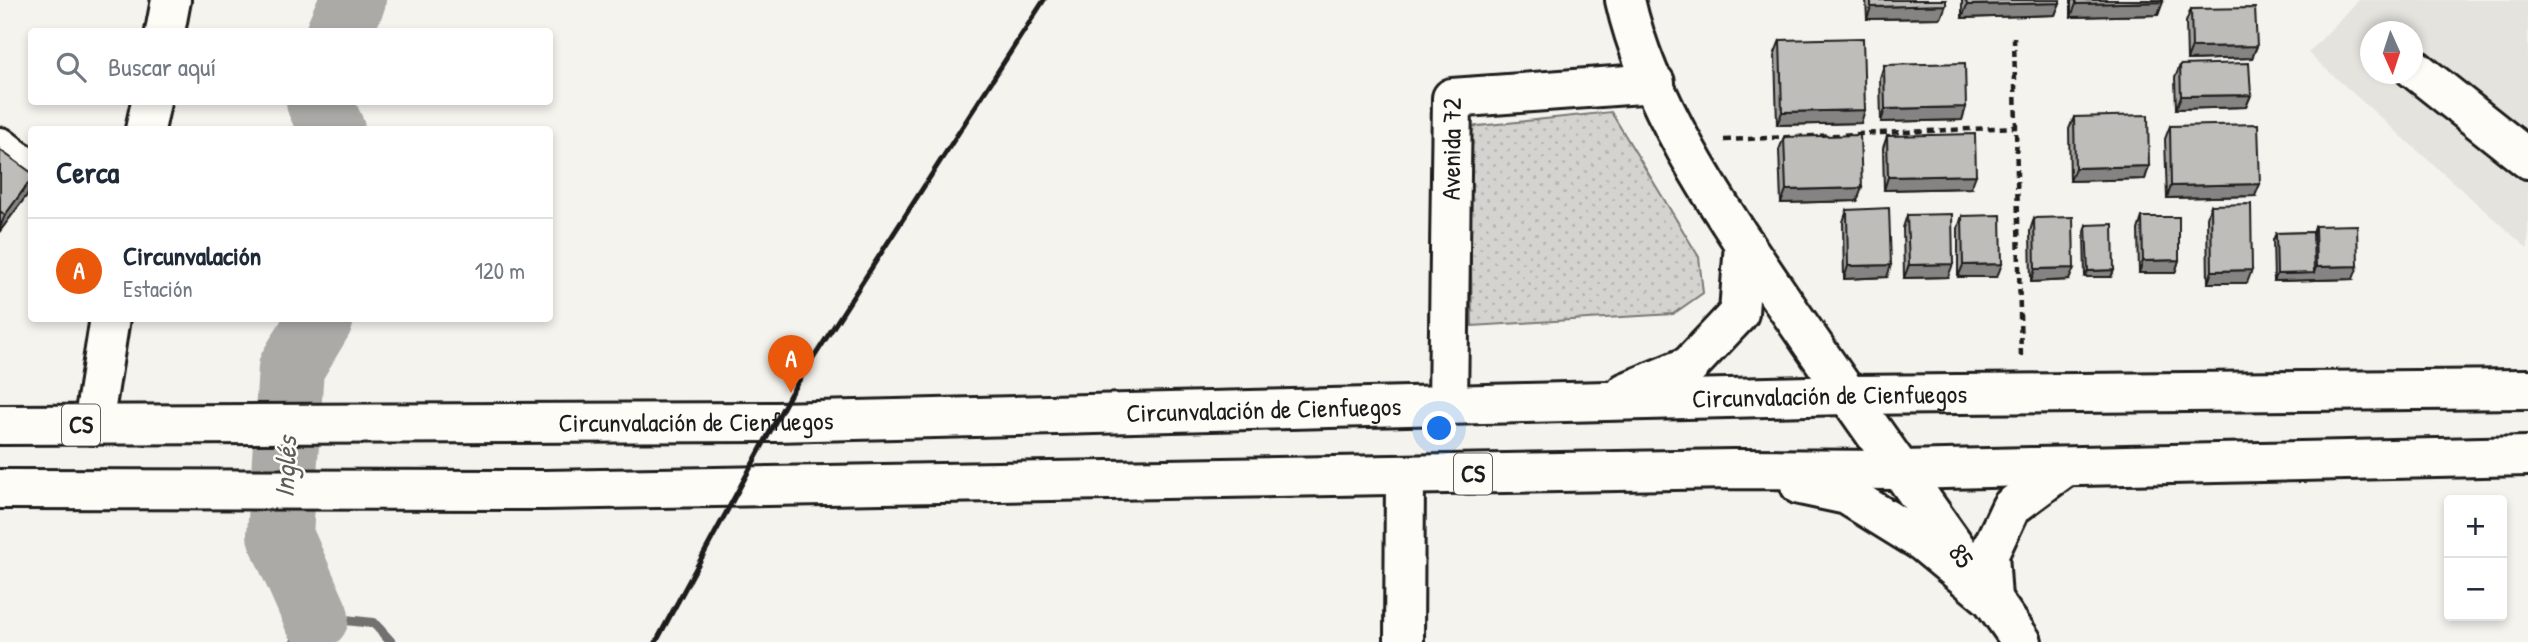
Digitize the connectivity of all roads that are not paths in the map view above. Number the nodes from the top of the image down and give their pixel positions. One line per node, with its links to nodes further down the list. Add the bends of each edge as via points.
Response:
1 (171, 0): 3 (main road)
2 (1625, 0): 5 (main road, via 1634,39)
3 (166, 28)
4 (2423, 75): 9 (main road)
5 (1655, 83): 11 (main road, via 1700,178); 16 (main road, Avenida 72, via 1452,98)
6 (150, 105): 7 (main road)
7 (146, 126)
8 (0, 147): 10 (main road)
9 (2528, 159)
10 (28, 169)
11 (1744, 243): 14 (main road); 15 (main road, via 1739,313 1689,366)
12 (109, 322): 18 (main road)
13 (2528, 389): 14 (main road, Circunvalación de Cienfuegos / CS)
14 (1846, 395): 15 (main road, Circunvalación de Cienfuegos / CS); 22 (main road)
15 (1606, 401): 16 (main road, Circunvalación de Cienfuegos / CS)
16 (1448, 405): 18 (main road, Circunvalación de Cienfuegos / CS, via 775,422)
17 (0, 425): 18 (main road, Circunvalación de Cienfuegos / CS)
18 (93, 425)
19 (2528, 456): 20 (main road, CS)
20 (2066, 467): 22 (main road, CS); 25 (main road, via 2011,507 1989,554)
21 (1733, 470): 22 (main road, CS); 23 (main road, CS); 25 (main road, via 1847,495 1923,542)
22 (1902, 470): 25 (main road, 85)
23 (1405, 476): 24 (main road, CS, via 544,490); 26 (main road)
24 (0, 489)
25 (1993, 599): 27 (main road, 85)
26 (1404, 642)
27 (2022, 642)

